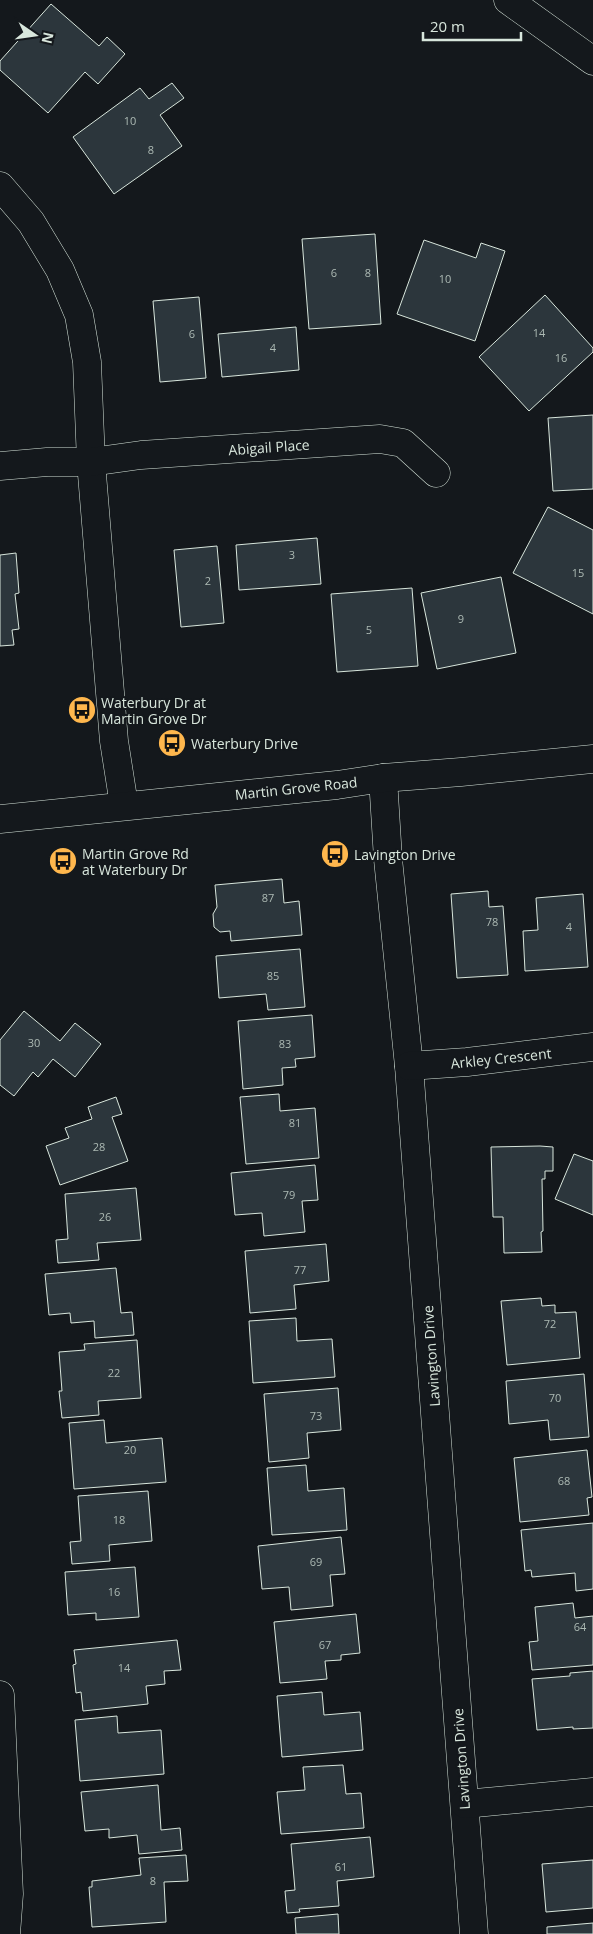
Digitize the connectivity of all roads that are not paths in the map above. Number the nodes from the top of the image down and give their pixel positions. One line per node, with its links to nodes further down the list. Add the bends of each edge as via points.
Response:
1 (508, 0): 2 (main road)
2 (593, 62)
3 (0, 186): 4 (main road, via 31,222 60,270 79,315 87,362)
4 (91, 462): 5 (main road, Abigail Place); 6 (main road, Abigail Place, via 380,439 404,443); 9 (main road, via 113,734)
5 (0, 466)
6 (436, 473)
7 (593, 759): 8 (main road, Martin Grove Road)
8 (383, 778): 9 (main road, Martin Grove Road); 12 (main road, Lavington Drive)
9 (124, 805): 10 (main road, Martin Grove Road)
10 (0, 819)
11 (593, 1048): 12 (main road, Arkley Crescent)
12 (409, 1066): 15 (main road, Lavington Drive)
13 (0, 1694): 16 (main road, via 9,1894)
14 (593, 1792): 15 (main road)
15 (464, 1804): 17 (main road, Lavington Drive)
16 (6, 1934)
17 (474, 1934)

